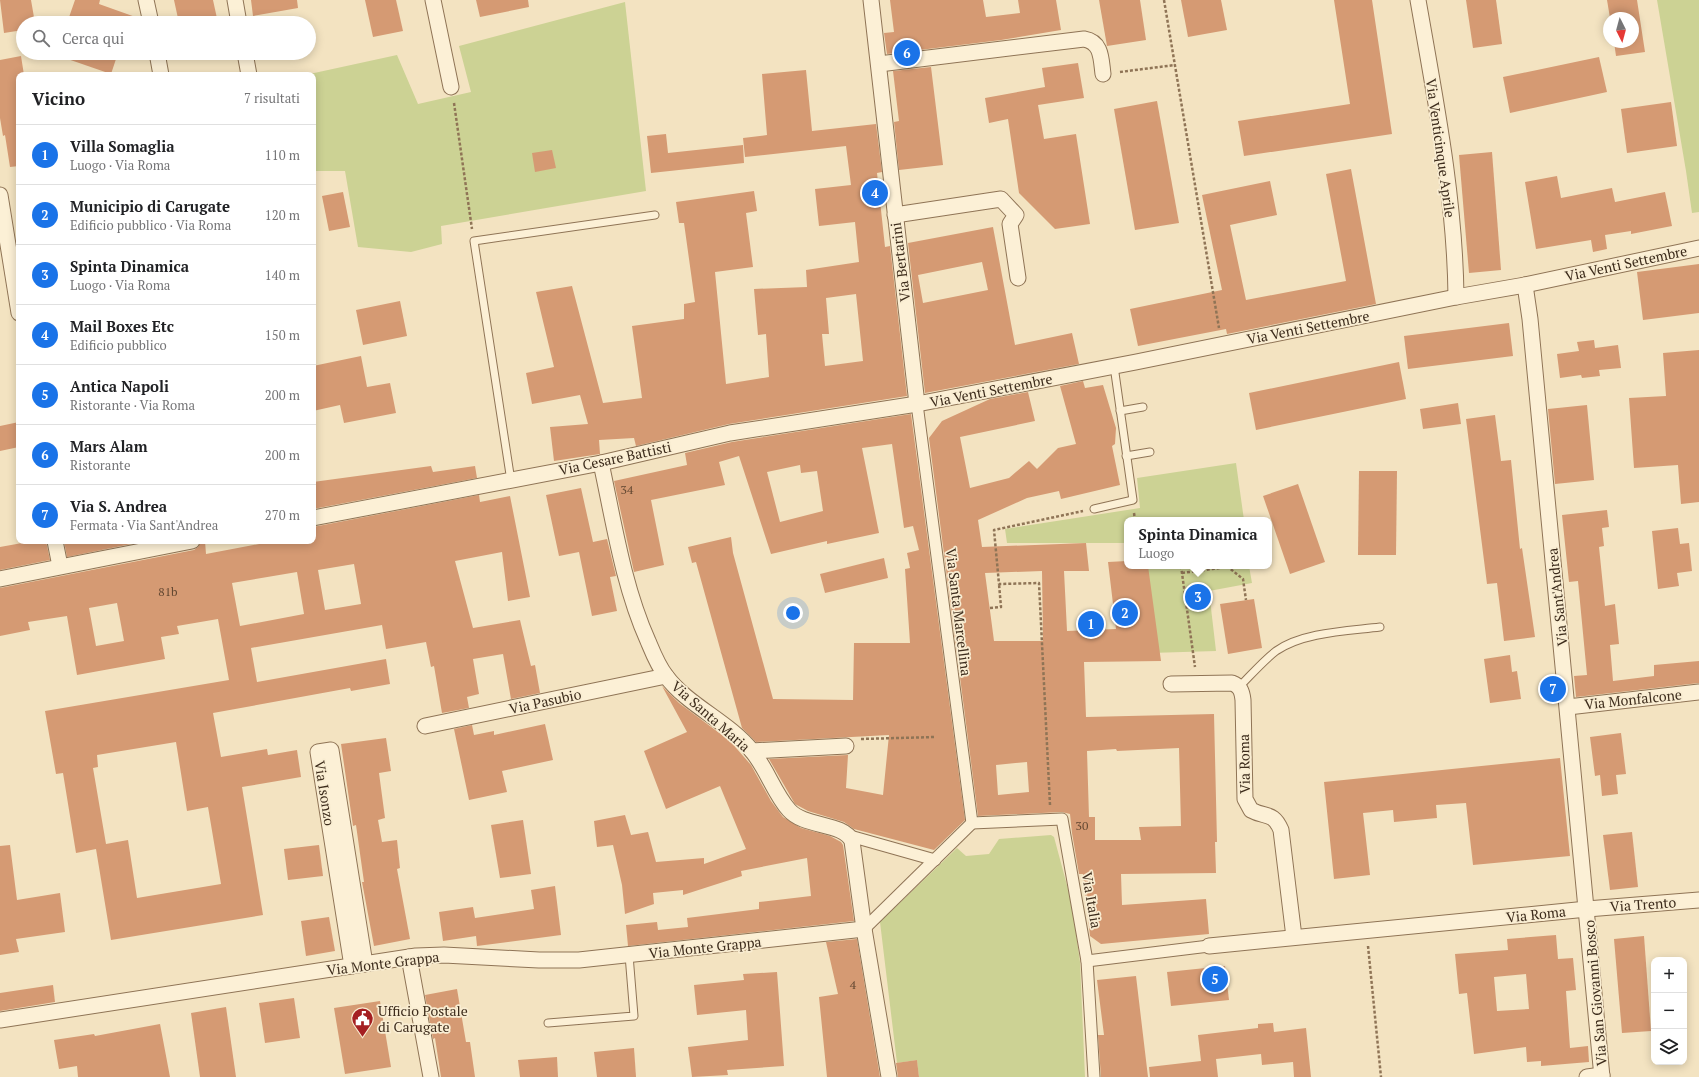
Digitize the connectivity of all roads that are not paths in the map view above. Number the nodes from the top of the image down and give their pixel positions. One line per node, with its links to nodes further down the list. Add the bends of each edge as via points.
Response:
1 (146, 0): 6 (street)
2 (235, 0): 7 (street)
3 (433, 0): 14 (street)
4 (871, 0): 10 (street, Via Bertarini)
5 (1418, 0): 22 (street, Via Venticinque Aprile, via 1447,174 1454,242)
6 (149, 16)
7 (238, 16)
8 (158, 60): 11 (street)
9 (246, 60): 12 (street)
10 (880, 64): 13 (street, via 1084,39 1097,47); 17 (street, Via Bertarini)
11 (160, 72)
12 (248, 72)
13 (1103, 74)
14 (451, 87)
15 (0, 195): 21 (street)
16 (655, 215): 30 (lane, via 474,241)
17 (895, 215): 19 (street, via 1001,199 1016,215 1010,224); 24 (street, Via Bertarini)
18 (1699, 248): 20 (street, Via Venti Settembre)
19 (1018, 278)
20 (1525, 285): 22 (street, Via Venti Settembre); 42 (street, Via Sant'Andrea)
21 (16, 294)
22 (1456, 297): 23 (street, Via Venti Settembre)
23 (1114, 366): 24 (street, Via Venti Settembre); 26 (lane)
24 (917, 404): 29 (street, Via Cesare Battisti, via 730,433); 46 (street, Via Santa Marcellina)
25 (1143, 407): 26 (lane)
26 (1120, 411): 28 (lane)
27 (1150, 452): 28 (lane)
28 (1126, 456): 31 (lane, via 1133,500)
29 (601, 463): 30 (street, Via Cesare Battisti); 38 (street, Via Santa Maria, via 633,604 655,658)
30 (511, 481): 32 (street, Via Cesare Battisti)
31 (1094, 509)
32 (316, 517)
33 (56, 544): 35 (street)
34 (176, 544): 35 (street)
35 (60, 566): 36 (street)
36 (0, 579)
37 (1380, 627): 40 (lane, via 1313,636 1289,643 1276,651)
38 (666, 676): 43 (street, Via Pasubio); 45 (street, Via Santa Maria)
39 (1171, 684): 40 (street, via 1232,683)
40 (1239, 687): 52 (street, Via Roma, via 1243,700 1245,799 1251,810 1271,816 1280,830)
41 (1699, 692): 42 (street, Via Monfalcone)
42 (1568, 707): 50 (street, Via Sant'Andrea)
43 (425, 726)
44 (846, 746): 45 (street)
45 (752, 751): 47 (street, Via Santa Maria, via 794,815 808,822 843,831)
46 (972, 823): 48 (street); 56 (street, Via Italia, via 1062,819)
47 (850, 836): 48 (street); 51 (street)
48 (935, 860): 51 (street)
49 (1699, 900): 50 (street, Via Trento)
50 (1587, 908): 52 (street, Via Roma); 60 (street, Via San Giovanni Bosco)
51 (864, 929): 54 (street, Via Monte Grappa); 62 (street)
52 (1294, 937): 53 (street, Via Roma)
53 (1209, 946): 56 (street, Via Roma)
54 (629, 955): 55 (street, Via Monte Grappa, via 565,960 440,955); 59 (lane, via 634,1016)
55 (409, 957): 57 (street, Via Monte Grappa); 61 (street)
56 (1087, 961): 63 (street, Via Italia)
57 (358, 965): 57 (street, Via Isonzo, via 331,750 318,752); 58 (street, Via Monte Grappa)
58 (0, 1020)
59 (548, 1024)
60 (1602, 1076): 64 (street)
61 (431, 1077)
62 (889, 1077)
63 (1094, 1077)
64 (1587, 1077)

